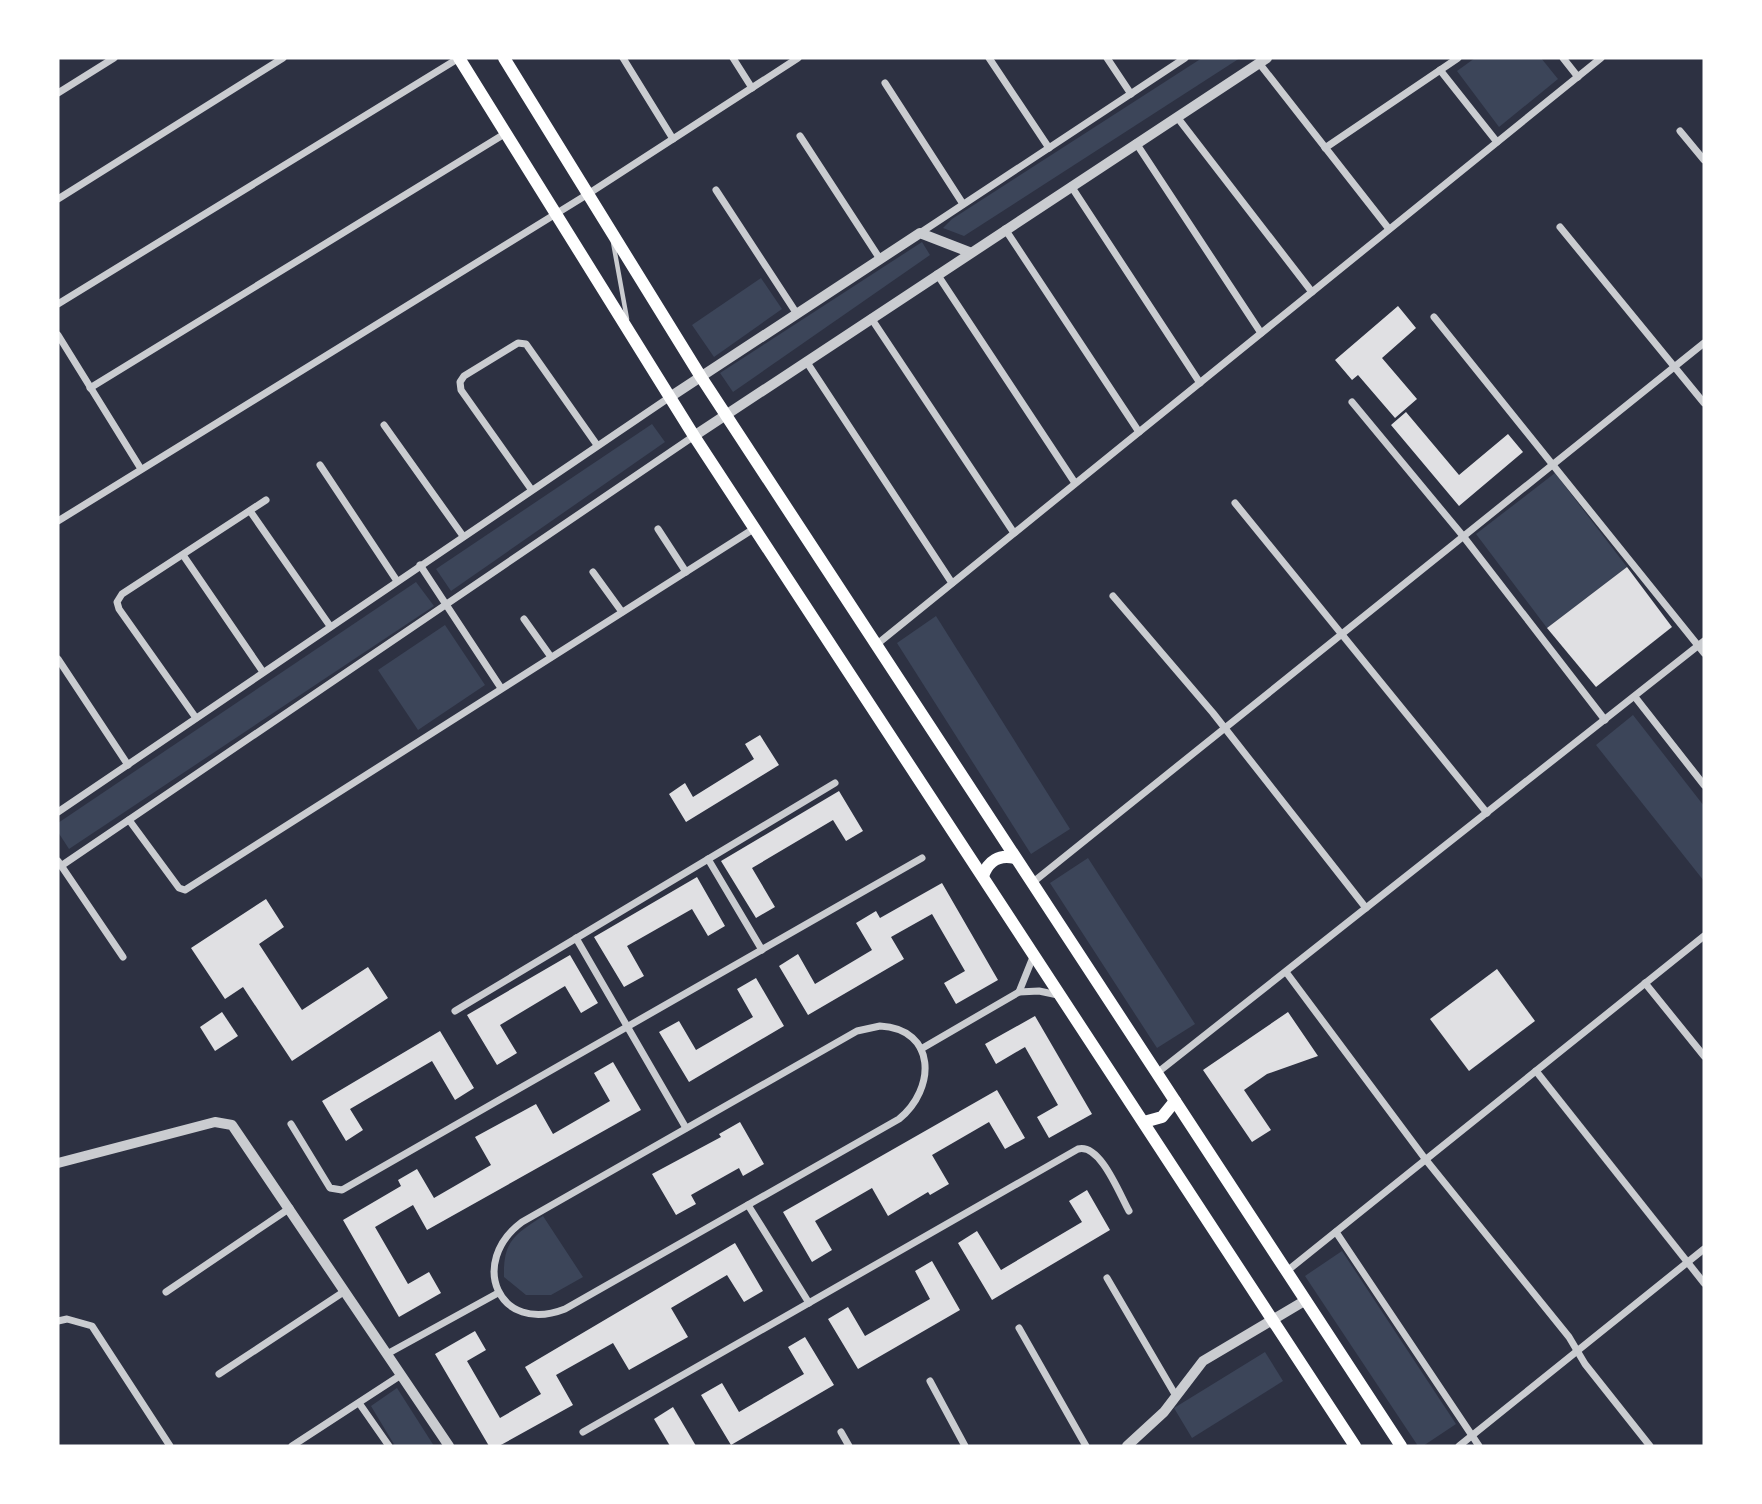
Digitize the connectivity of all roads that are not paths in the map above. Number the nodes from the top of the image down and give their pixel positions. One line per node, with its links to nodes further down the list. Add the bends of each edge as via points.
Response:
1 (114, 58): 19 (street)
2 (283, 58): 34 (street)
3 (459, 58): 23 (main road); 46 (street)
4 (504, 58): 33 (main road)
5 (623, 58): 25 (street)
6 (733, 58): 18 (street)
7 (798, 58): 18 (street)
8 (989, 58): 28 (street)
9 (1107, 58): 20 (street)
10 (1185, 58): 20 (street)
11 (1458, 58): 15 (street)
12 (1563, 58): 16 (street)
13 (1601, 58): 16 (street)
14 (1263, 60): 21 (street); 29 (street)
15 (1440, 70): 26 (street); 29 (street)
16 (1578, 77): 26 (street)
17 (885, 83): 35 (street)
18 (752, 88): 25 (street)
19 (58, 93)
20 (1130, 94): 28 (street)
21 (1177, 117): 27 (street); 45 (street)
22 (1680, 131): 30 (street)
23 (506, 134): 36 (main road); 58 (street)
24 (800, 136): 43 (street)
25 (673, 139): 33 (street)
26 (1497, 142): 39 (street)
27 (1136, 143): 31 (street); 51 (street)
28 (1049, 148): 35 (street)
29 (1325, 148): 39 (street)
30 (1704, 160)
31 (1071, 186): 38 (street); 57 (street)
32 (716, 190): 47 (street)
33 (588, 194): 36 (street); 40 (main road)
34 (58, 199)
35 (963, 204): 41 (street)
36 (555, 214): 50 (main road); 69 (street)
37 (1560, 228): 55 (street)
38 (1005, 229): 42 (street); 64 (street)
39 (1390, 229): 45 (street)
40 (611, 230): 50 (lane); 56 (main road)
41 (920, 233): 42 (street); 43 (street)
42 (969, 252): 44 (street)
43 (880, 258): 47 (street)
44 (937, 274): 49 (street); 70 (street)
45 (1312, 292): 51 (street)
46 (58, 303)
47 (797, 314): 56 (street)
48 (1434, 317): 67 (street)
49 (871, 318): 54 (street); 78 (street)
50 (629, 331): 59 (main road)
51 (1261, 333): 57 (street)
52 (58, 335): 58 (street)
53 (1704, 343): 55 (street)
54 (806, 361): 62 (street); 86 (street)
55 (1674, 367): 61 (street); 67 (street)
56 (701, 377): 59 (street); 62 (main road)
57 (1200, 383): 64 (street)
58 (90, 388): 69 (street)
59 (670, 397): 65 (main road); 66 (street)
60 (1352, 402): 80 (street)
61 (1704, 403)
62 (726, 415): 65 (street); 94 (main road)
63 (384, 425): 79 (street)
64 (1139, 432): 70 (street)
65 (694, 436): 76 (main road); 88 (street)
66 (597, 444): 71 (street); 71 (street, via 526,344 514,345 464,376 461,390)
67 (1553, 464): 80 (street); 93 (street)
68 (320, 465): 85 (street)
69 (141, 469): 75 (street)
70 (1076, 484): 78 (street)
71 (531, 489): 79 (street)
72 (266, 500): 74 (street)
73 (1235, 503): 92 (street)
74 (250, 511): 81 (street); 91 (street)
75 (59, 519)
76 (755, 528): 84 (street); 114 (main road)
77 (658, 530): 84 (street)
78 (1014, 533): 86 (street)
79 (463, 536): 82 (street)
80 (1463, 536): 92 (street); 102 (street)
81 (183, 555): 98 (street); 101 (street, via 122,594 117,606)
82 (420, 565): 85 (street); 88 (street)
83 (593, 572): 89 (street)
84 (686, 572): 89 (street)
85 (397, 581): 91 (street)
86 (952, 583): 94 (street)
87 (1113, 596): 103 (street)
88 (446, 604): 99 (street); 109 (street)
89 (622, 612): 96 (street)
90 (524, 619): 96 (street)
91 (330, 626): 98 (street)
92 (1343, 632): 103 (street); 108 (street)
93 (1702, 643): 95 (street); 100 (street)
94 (876, 645): 111 (main road)
95 (1704, 653)
96 (551, 657): 99 (street)
97 (58, 659): 104 (street)
98 (263, 672): 101 (street)
99 (501, 688): 109 (street, via 185,890)
100 (1635, 697): 102 (street); 106 (street)
101 (197, 718): 104 (street)
102 (1605, 720): 108 (street)
103 (1225, 728): 115 (street); 116 (street)
104 (128, 765): 107 (street)
105 (835, 783): 112 (street)
106 (1704, 785)
107 (58, 812)
108 (1487, 813): 116 (street)
109 (129, 820): 113 (street)
110 (922, 858): 119 (street)
111 (1015, 858): 114 (main road, via 993,860); 115 (main road)
112 (708, 859): 118 (street); 119 (street)
113 (60, 864): 121 (street)
114 (983, 876): 120 (main road)
115 (1032, 883): 131 (main road)
116 (1366, 908): 122 (street)
117 (1704, 936): 123 (street)
118 (576, 938): 126 (street); 127 (street)
119 (762, 950): 127 (street)
120 (1033, 953): 124 (street); 125 (main road)
121 (124, 957)
122 (1286, 972): 131 (street); 136 (street)
123 (1645, 984): 129 (street); 130 (street)
124 (1019, 992): 125 (street, via 1043,991); 128 (street)
125 (1062, 997): 133 (main road)
126 (455, 1010)
127 (627, 1027): 134 (street, via 339,1191 330,1188); 135 (street)
128 (921, 1049): 135 (street, via 895,1028 857,1031); 138 (street, via 925,1079 907,1112)
129 (1704, 1056)
130 (1536, 1071): 136 (street); 143 (street)
131 (1157, 1073): 132 (main road)
132 (1175, 1101): 133 (main road, via 1162,1117); 144 (main road)
133 (1144, 1122): 152 (main road)
134 (291, 1124)
135 (686, 1128): 149 (street, via 513,1228 494,1261)
136 (1426, 1160): 141 (street); 155 (street)
137 (58, 1163): 139 (street, via 215,1122 228,1123)
138 (748, 1205): 149 (street, via 556,1312 527,1313); 151 (street)
139 (290, 1208): 147 (street); 148 (street)
140 (1129, 1211): 151 (street, via 1096,1153 1082,1148)
141 (1336, 1232): 144 (street); 164 (street)
142 (1704, 1249): 143 (street)
143 (1688, 1262): 146 (street); 155 (street)
144 (1287, 1271): 150 (main road)
145 (1108, 1278): 160 (street)
146 (1704, 1283)
147 (345, 1291): 156 (street); 157 (street)
148 (166, 1292)
149 (498, 1293): 156 (street)
150 (1306, 1300): 152 (street); 174 (main road)
151 (809, 1303): 162 (street)
152 (1273, 1319): 160 (street, via 1212,1354); 173 (main road)
153 (58, 1321): 165 (street, via 92,1326)
154 (1019, 1328): 171 (street)
155 (1577, 1351): 164 (street); 177 (street)
156 (387, 1354): 158 (street)
157 (219, 1374)
158 (401, 1375): 161 (street); 168 (street)
159 (930, 1381): 170 (street)
160 (1176, 1396): 172 (street)
161 (359, 1403): 166 (street); 167 (street)
162 (583, 1432)
163 (841, 1432): 169 (street)
164 (1472, 1436): 175 (street); 176 (street)
165 (170, 1446)
166 (292, 1446)
167 (388, 1446)
168 (449, 1446)
169 (849, 1446)
170 (965, 1446)
171 (1086, 1446)
172 (1127, 1446)
173 (1355, 1446)
174 (1401, 1446)
175 (1459, 1446)
176 (1479, 1446)
177 (1650, 1446)

